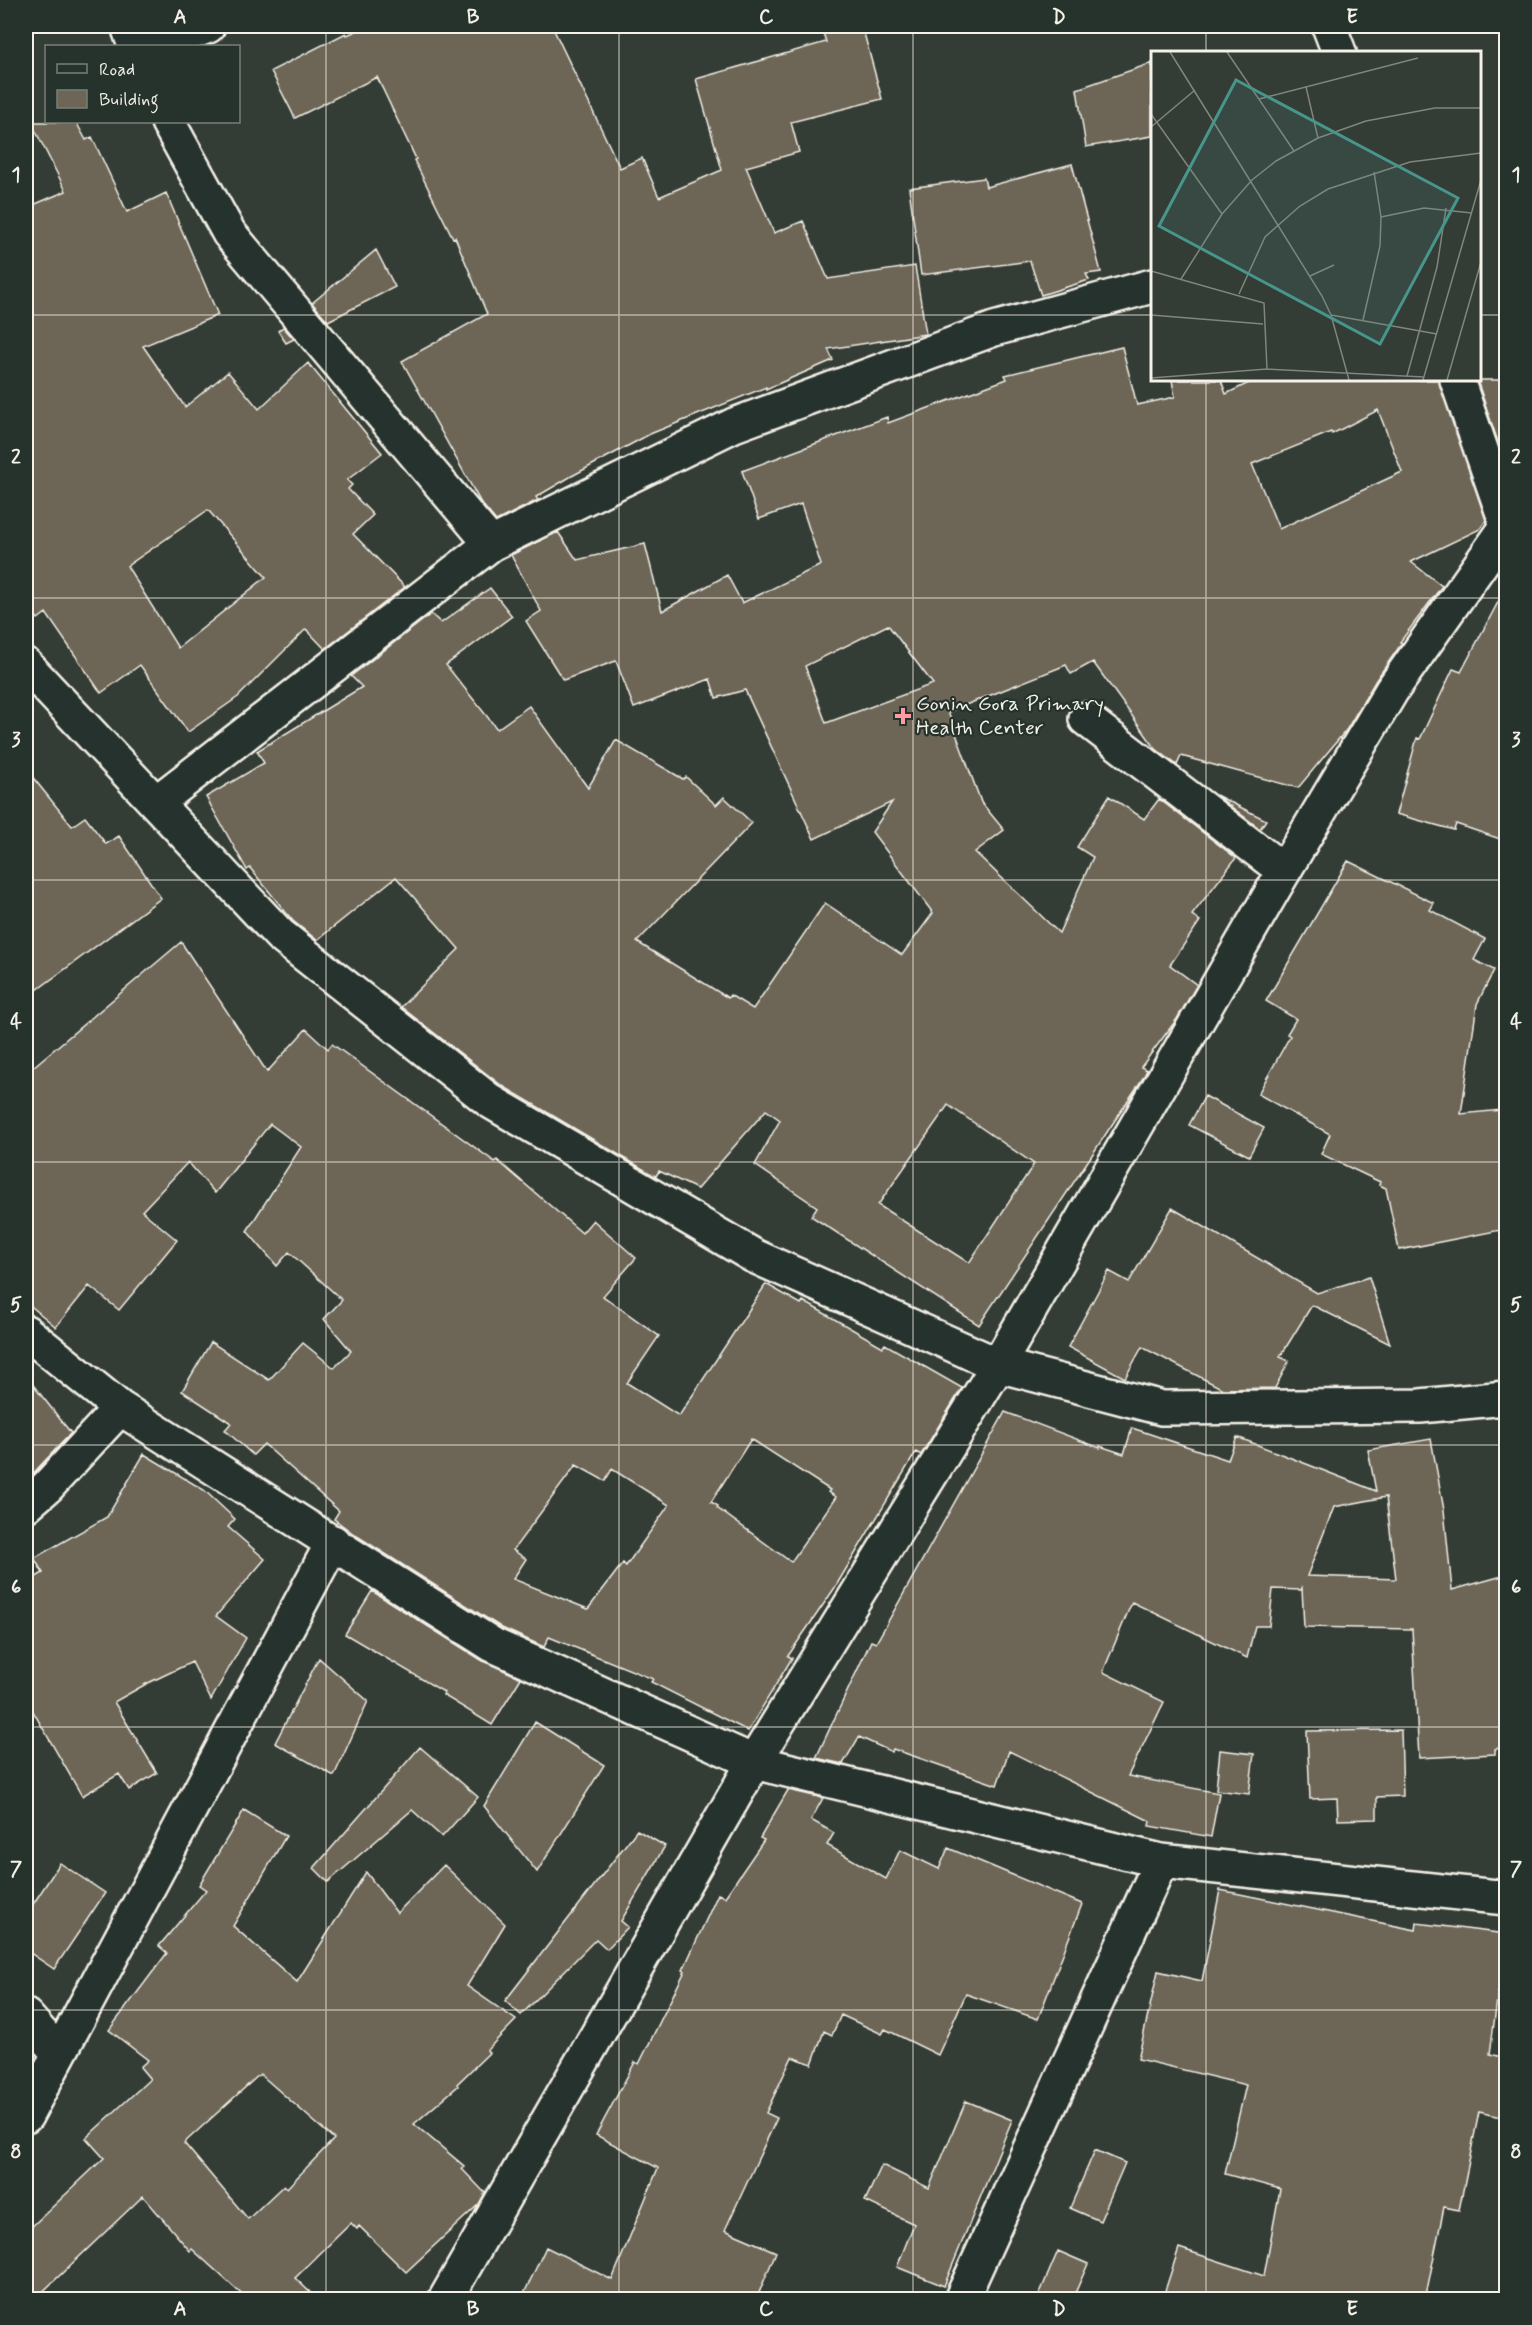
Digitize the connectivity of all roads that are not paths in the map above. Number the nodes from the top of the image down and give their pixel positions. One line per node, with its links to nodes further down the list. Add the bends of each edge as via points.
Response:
1 (128, 26): 4 (street)
2 (208, 26): 5 (street)
3 (1329, 26): 6 (street)
4 (135, 45)
5 (159, 45)
6 (1339, 51)
7 (169, 123): 12 (street, via 229,232)
8 (1151, 286): 12 (street, via 994,329 734,425)
9 (1457, 381): 10 (street)
10 (1506, 522)
11 (1506, 528): 16 (street, via 1392,690)
12 (490, 544): 15 (street)
13 (26, 665): 15 (street)
14 (1086, 718): 16 (street)
15 (157, 802): 18 (street, via 280,934 490,1101 754,1256)
16 (1284, 870): 18 (street)
17 (26, 1332): 20 (street)
18 (998, 1365): 19 (street, via 1162,1408 1420,1406); 23 (street)
19 (1506, 1398)
20 (120, 1408): 21 (street); 22 (street)
21 (26, 1505)
22 (333, 1542): 23 (street, via 492,1645); 27 (street)
23 (754, 1762): 24 (street); 29 (street)
24 (1161, 1861): 25 (street); 30 (street)
25 (1506, 1898)
26 (26, 2016): 27 (street)
27 (58, 2052): 28 (street)
28 (26, 2116)
29 (445, 2300)
30 (961, 2300)

